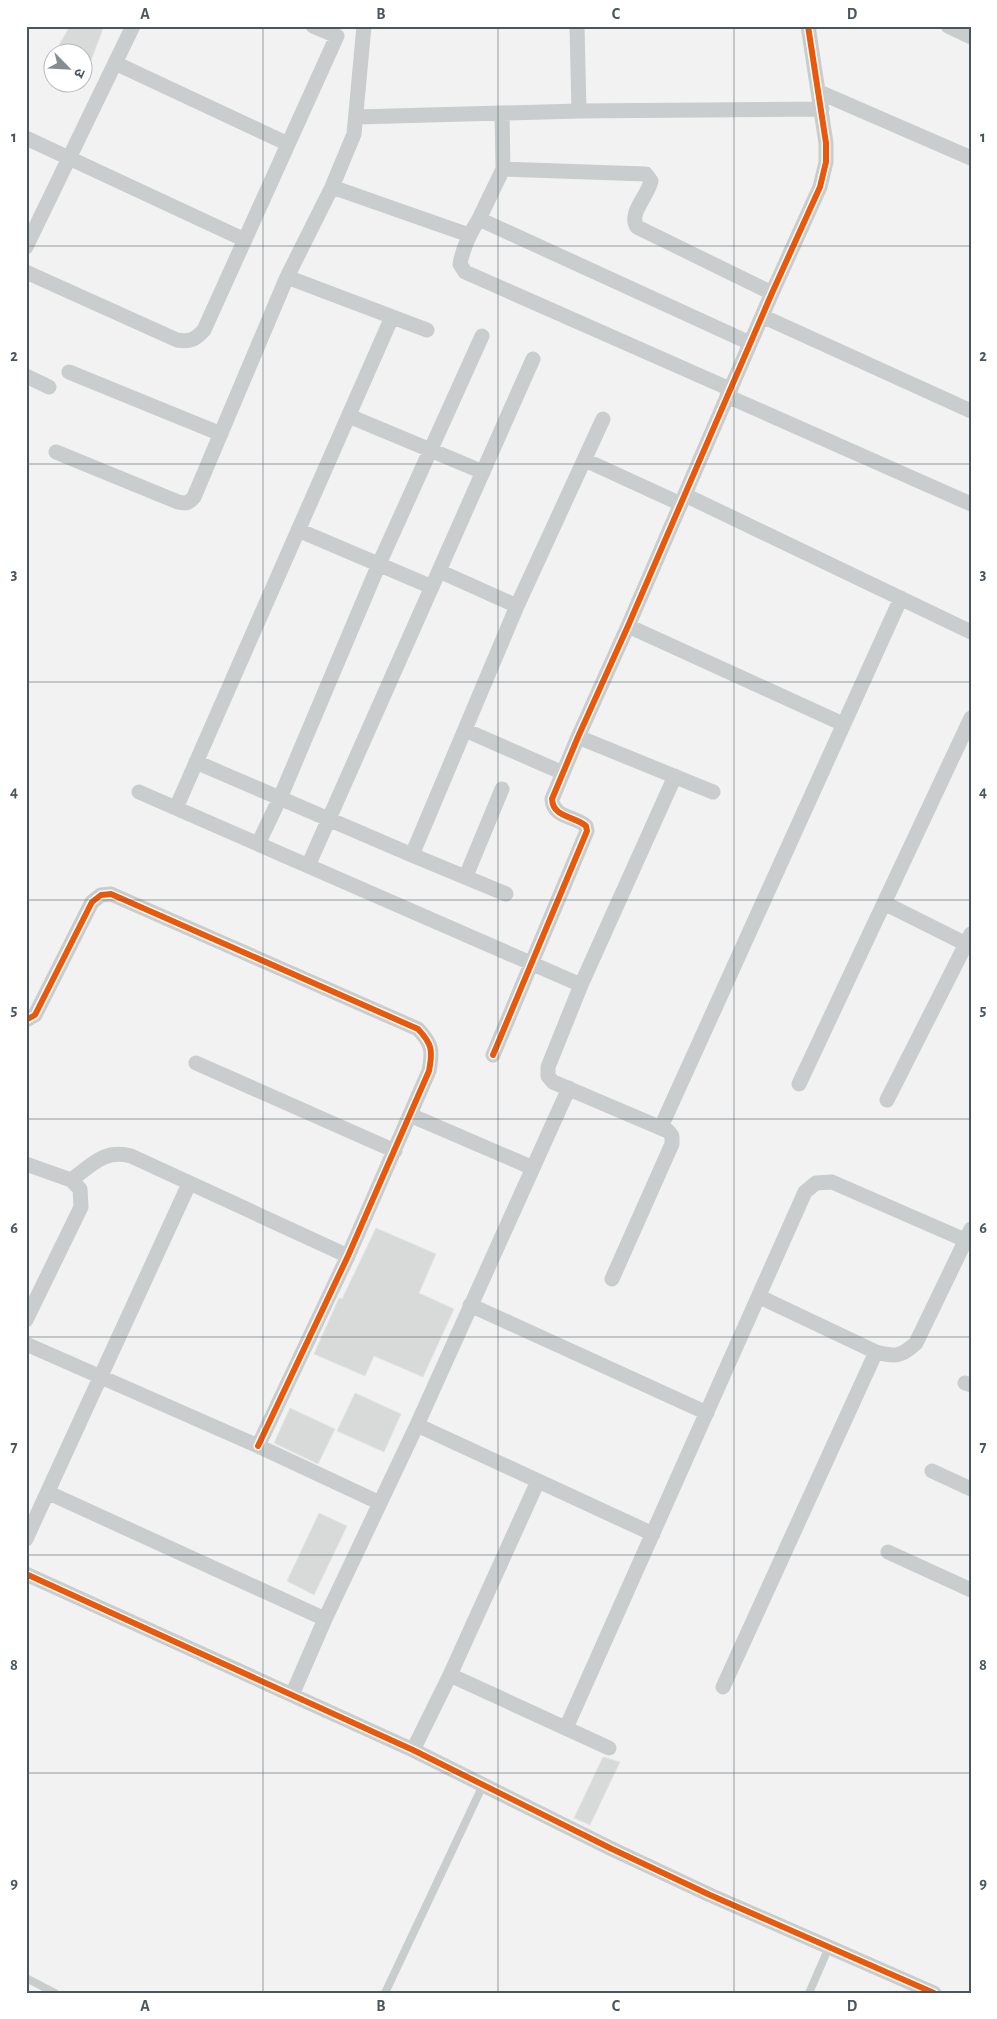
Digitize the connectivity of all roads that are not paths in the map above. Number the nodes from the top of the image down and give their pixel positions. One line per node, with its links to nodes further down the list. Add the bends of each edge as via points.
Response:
1 (133, 26): 8 (street)
2 (313, 26): 15 (street, via 337,36)
3 (364, 26): 13 (street)
4 (577, 26): 11 (street)
5 (808, 26): 9 (street)
6 (948, 26): 7 (street)
7 (971, 37)
8 (115, 63): 15 (street); 16 (street)
9 (819, 92): 10 (street); 17 (street)
10 (822, 109): 11 (street); 26 (street, via 826,162 820,187)
11 (579, 111): 12 (street)
12 (502, 113): 13 (street); 18 (street)
13 (357, 117): 19 (street, via 354,134)
14 (26, 138): 16 (street)
15 (288, 144): 22 (street)
16 (69, 158): 22 (street); 23 (street)
17 (971, 158)
18 (503, 169): 20 (street); 26 (street, via 646,174 651,182 635,215 637,227)
19 (332, 187): 21 (street); 25 (street)
20 (479, 219): 21 (street); 31 (street)
21 (469, 235): 36 (street, via 460,264 465,272)
22 (245, 240): 24 (street, via 204,330 196,340 187,342)
23 (26, 247)
24 (26, 272)
25 (287, 277): 28 (street); 40 (street)
26 (772, 293): 27 (street)
27 (762, 316): 31 (street); 37 (street)
28 (392, 317): 29 (street); 38 (street)
29 (428, 330)
30 (482, 336): 41 (street)
31 (750, 342): 36 (street)
32 (533, 358): 44 (street)
33 (69, 372): 40 (street)
34 (26, 376): 35 (street)
35 (49, 387)
36 (729, 392): 45 (street); 46 (street)
37 (971, 411)
38 (349, 416): 41 (street); 47 (street)
39 (603, 419): 43 (street)
40 (221, 434): 42 (street, via 194,496 184,504)
41 (430, 450): 44 (street); 48 (street)
42 (56, 452)
43 (585, 460): 45 (street); 52 (street)
44 (483, 472): 49 (street)
45 (683, 500): 51 (street); 53 (street)
46 (971, 504)
47 (298, 530): 48 (street); 59 (street)
48 (379, 564): 50 (street); 65 (street)
49 (439, 571): 50 (street); 52 (street)
50 (432, 587): 67 (street)
51 (901, 598): 54 (street); 56 (street)
52 (517, 606): 57 (street)
53 (628, 626): 56 (street); 58 (street)
54 (971, 632)
55 (971, 718): 73 (street)
56 (844, 724): 84 (street)
57 (465, 730): 60 (street); 69 (street)
58 (578, 736): 60 (street); 61 (street)
59 (196, 762): 65 (street); 66 (street)
60 (563, 773): 75 (street, via 552,806 557,812 583,822 587,831)
61 (675, 776): 64 (street); 76 (street)
62 (502, 789): 71 (street)
63 (139, 792): 66 (street)
64 (713, 792)
65 (280, 798): 67 (street); 68 (street)
66 (176, 808): 68 (street)
67 (329, 819): 69 (street); 70 (street)
68 (258, 844): 70 (street)
69 (412, 855): 71 (street)
70 (308, 866): 75 (street)
71 (466, 876): 72 (street)
72 (506, 894)
73 (884, 903): 74 (street); 80 (street)
74 (968, 939): 82 (street)
75 (531, 964): 76 (street); 78 (street)
76 (581, 986): 81 (street, via 548,1067 548,1076 553,1082)
77 (26, 1020): 83 (street, via 35,1016 92,902 101,894 111,894 418,1029 429,1041 432,1055 429,1071)
78 (493, 1055)
79 (196, 1063): 85 (street)
80 (800, 1084)
81 (569, 1088): 84 (street); 87 (street)
82 (887, 1100)
83 (410, 1115): 85 (street); 87 (street)
84 (661, 1128): 92 (street, via 672,1136 672,1144)
85 (395, 1151): 91 (street)
86 (26, 1164): 88 (street)
87 (533, 1168): 94 (street)
88 (71, 1180): 89 (street, via 105,1156 117,1153 131,1156); 95 (street, via 80,1189 81,1207)
89 (189, 1184): 91 (street); 98 (street)
90 (968, 1234): 93 (street, via 832,1182 816,1183 805,1192); 97 (street, via 916,1343 906,1353 893,1356)
91 (348, 1256): 101 (street)
92 (612, 1279)
93 (760, 1297): 97 (street); 99 (street)
94 (470, 1305): 99 (street); 100 (street)
95 (26, 1320)
96 (26, 1344): 98 (street)
97 (876, 1352): 114 (street)
98 (100, 1377): 101 (street); 105 (street)
99 (707, 1413): 107 (street)
100 (417, 1426): 103 (street); 106 (street)
101 (258, 1446): 106 (street)
102 (932, 1471): 104 (street)
103 (538, 1480): 107 (street); 113 (street)
104 (971, 1489)
105 (49, 1493): 108 (street); 112 (street)
106 (380, 1503): 112 (street)
107 (653, 1534): 116 (street)
108 (26, 1539)
109 (888, 1552): 111 (street)
110 (26, 1574): 115 (street)
111 (971, 1590)
112 (325, 1619): 115 (street)
113 (450, 1675): 116 (street); 118 (street)
114 (723, 1687)
115 (292, 1695): 118 (street)
116 (566, 1728): 117 (street)
117 (609, 1748)
118 (413, 1750): 119 (street)
119 (484, 1786): 120 (street, via 612,1849); 123 (lane)
120 (829, 1947): 124 (lane); 125 (street)
121 (26, 1978): 122 (lane)
122 (55, 1993)
123 (385, 1993)
124 (809, 1993)
125 (934, 1993)

